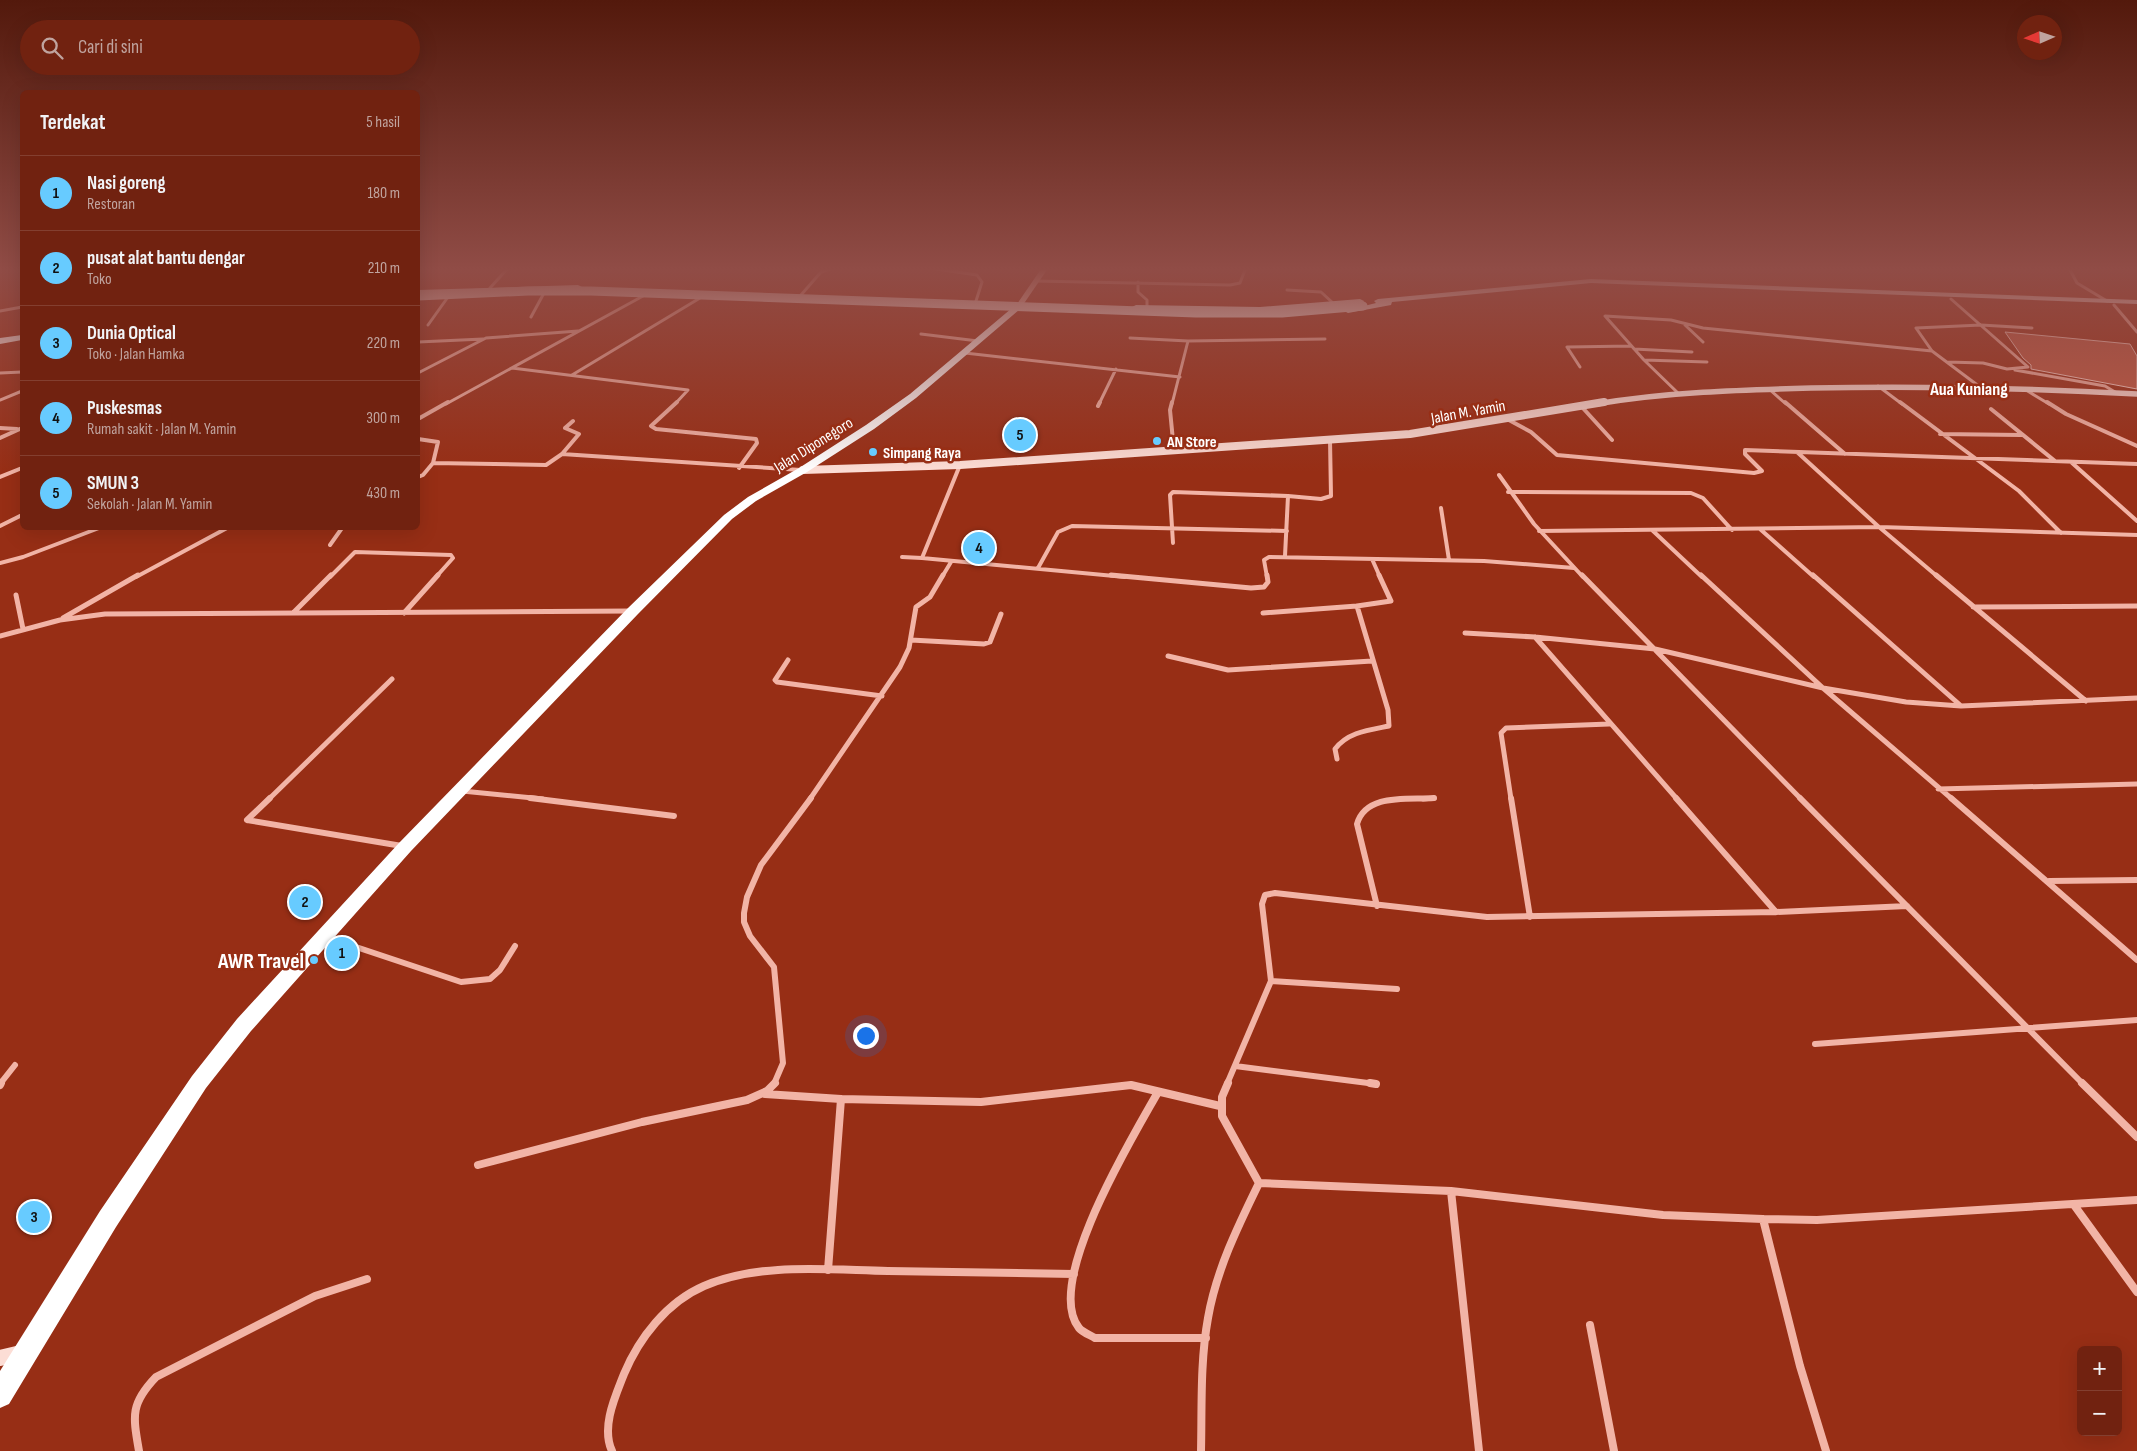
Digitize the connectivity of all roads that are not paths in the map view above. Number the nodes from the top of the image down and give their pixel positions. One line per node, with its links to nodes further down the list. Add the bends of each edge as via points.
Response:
1 (517, 336): 11 (street)
2 (573, 336): 28 (street)
3 (637, 336): 34 (street)
4 (936, 336): 15 (street)
5 (984, 336): 15 (highway, Jalan Diponegoro)
6 (1623, 336): 20 (street)
7 (1696, 336): 18 (street)
8 (1779, 336): 21 (street)
9 (1922, 336): 21 (street)
10 (1993, 336): 29 (street, via 2028,367)
11 (486, 338): 17 (street); 32 (street)
12 (1130, 338): 16 (street)
13 (20, 339): 19 (highway)
14 (1325, 339): 16 (street)
15 (978, 341): 23 (highway, Jalan Diponegoro)
16 (1188, 341): 35 (street)
17 (420, 342)
18 (1703, 342)
19 (0, 343)
20 (1632, 347): 22 (street); 24 (street); 27 (street, via 1567,347)
21 (1932, 351): 26 (street)
22 (1692, 352)
23 (965, 353): 30 (street); 73 (highway, Jalan Diponegoro, via 913,396)
24 (1644, 360): 25 (street); 42 (street)
25 (1707, 362)
26 (1947, 362): 29 (street, via 1983,363); 37 (street)
27 (1580, 367)
28 (512, 368): 34 (street); 48 (street)
29 (2007, 369): 41 (street, via 2105,386)
30 (1116, 370): 35 (street); 45 (street)
31 (20, 372): 33 (street)
32 (420, 372)
33 (0, 373)
34 (571, 375): 71 (street, via 688,390 651,426 756,440)
35 (1180, 377): 61 (street, via 1170,410)
36 (1877, 386): 37 (street, Jalan M. Yamin); 38 (street, Jalan M. Yamin); 54 (street)
37 (1980, 387): 39 (street, Jalan M. Yamin)
38 (1769, 388): 42 (street, Jalan M. Yamin); 64 (street)
39 (2023, 388): 41 (street, Jalan M. Yamin); 60 (street, via 2066,414)
40 (20, 392): 44 (street)
41 (2115, 392): 43 (street, Jalan M. Yamin)
42 (1679, 394): 46 (street, Jalan M. Yamin)
43 (2137, 394)
44 (0, 400)
45 (1098, 406)
46 (1581, 406): 49 (street, Jalan M. Yamin); 59 (street)
47 (1991, 409): 55 (street)
48 (420, 418)
49 (1506, 419): 58 (street, Jalan M. Yamin, via 1438,431); 62 (street, via 1537,436 1550,451 1566,457 1758,473 1762,471 1745,454 1745,450)
50 (573, 421): 63 (street, via 565,428 579,434)
51 (0, 428): 52 (street)
52 (20, 429)
53 (20, 430): 56 (street)
54 (1940, 434): 55 (street); 65 (street)
55 (2021, 435): 66 (street)
56 (0, 438)
57 (420, 439): 68 (street, via 438,442)
58 (1330, 440): 61 (street, Jalan M. Yamin); 78 (street, via 1332,496 1320,499)
59 (1612, 440)
60 (2137, 446)
61 (1174, 451): 70 (street, Jalan M. Yamin)
62 (1797, 452): 64 (street); 84 (street)
63 (562, 454): 68 (street, via 551,463 538,466); 71 (street)
64 (1845, 454): 65 (street)
65 (1977, 460): 66 (street); 93 (street, via 2020,491)
66 (2055, 461): 67 (street)
67 (2070, 461): 69 (street); 81 (street)
68 (434, 463): 75 (street)
69 (2137, 464)
70 (960, 465): 73 (street, Jalan M. Yamin); 99 (street)
71 (739, 468): 73 (street)
72 (20, 469): 76 (street)
73 (804, 470): 110 (highway, Jalan Diponegoro, via 752,499 728,517)
74 (1499, 475): 77 (street)
75 (420, 476)
76 (0, 477)
77 (1508, 492): 91 (street, via 1691,493 1703,498); 92 (street)
78 (1288, 496): 83 (street, via 1173,492 1170,495); 89 (street)
79 (1441, 508): 101 (street)
80 (20, 516): 82 (street)
81 (2137, 520)
82 (0, 526)
83 (1171, 527): 89 (street); 95 (street); 104 (street, via 1063,528)
84 (1879, 527): 85 (street); 93 (street); 109 (street)
85 (1760, 528): 91 (street); 130 (street)
86 (94, 530): 103 (street, via 23,558)
87 (223, 530): 115 (street)
88 (341, 530): 96 (street)
89 (1287, 530): 97 (street)
90 (1652, 530): 91 (street); 92 (street); 126 (street)
91 (1732, 530)
92 (1540, 531): 105 (street)
93 (2061, 533): 94 (street)
94 (2137, 536)
95 (1173, 542)
96 (330, 545)
97 (1286, 556): 100 (street); 104 (street, via 1264,560 1268,582 1259,588)
98 (902, 557): 99 (street)
99 (922, 558): 102 (street)
100 (1372, 559): 101 (street); 107 (street, via 1392,601)
101 (1448, 560): 105 (street)
102 (951, 562): 104 (street); 120 (street, via 930,597 916,607)
103 (0, 563)
104 (1038, 568)
105 (1575, 568): 121 (street)
106 (16, 595): 116 (street)
107 (1357, 606): 113 (street); 124 (street)
108 (2137, 606): 109 (street)
109 (1973, 607): 129 (street)
110 (633, 611): 112 (street); 135 (highway, Jalan Diponegoro)
111 (294, 612): 112 (street); 112 (street, via 355,552 451,554 452,558 441,573); 115 (street, via 105,614)
112 (404, 613)
113 (1263, 613)
114 (1001, 614): 120 (street, via 990,642 984,644)
115 (60, 620): 116 (street)
116 (23, 629): 118 (street)
117 (1465, 633): 119 (street)
118 (0, 636)
119 (1535, 637): 121 (street); 131 (street)
120 (911, 640): 127 (street, via 900,668)
121 (1655, 649): 126 (street); 142 (street)
122 (1168, 656): 124 (street, via 1228,670)
123 (788, 660): 127 (street, via 775,678 777,682)
124 (1372, 661): 132 (street, via 1388,710 1389,726 1338,742 1335,749)
125 (392, 679): 138 (street, via 247,820)
126 (1822, 688): 130 (street, via 1906,702); 134 (street)
127 (882, 696): 158 (street, via 770,852 746,898 746,931 774,968 783,1063 775,1086)
128 (2137, 698): 129 (street)
129 (2086, 702): 130 (street)
130 (1961, 706)
131 (1609, 724): 143 (street); 144 (street, via 1515,726 1501,733)
132 (1337, 759)
133 (2137, 784): 134 (street)
134 (1938, 789): 140 (street)
135 (459, 791): 137 (street); 138 (highway, Jalan Diponegoro)
136 (1434, 798): 141 (street, via 1382,802 1367,807 1359,815 1357,824)
137 (674, 816)
138 (405, 847): 145 (highway, Jalan Diponegoro)
139 (2137, 880): 140 (street)
140 (2048, 881): 147 (street)
141 (1377, 906): 144 (street, via 1487,918); 148 (street, via 1276,893 1265,895 1262,904)
142 (1907, 906): 143 (street); 151 (street)
143 (1776, 912): 144 (street)
144 (1530, 917)
145 (323, 936): 146 (street, via 461,982 475,983 495,977); 174 (highway, Jalan Diponegoro, via 244,1025 199,1082 108,1219)
146 (515, 946)
147 (2137, 960)
148 (1271, 981): 149 (street); 154 (street)
149 (1397, 989)
150 (2137, 1020): 151 (street)
151 (2027, 1029): 152 (street); 161 (street)
152 (1815, 1044)
153 (15, 1065): 156 (street)
154 (1235, 1066): 155 (street); 160 (street)
155 (1376, 1084)
156 (0, 1085)
157 (1158, 1092): 159 (street, via 1131,1085 981,1102); 160 (street); 169 (street, via 1095,1207)
158 (764, 1094): 159 (street); 162 (street)
159 (841, 1099): 168 (street)
160 (1220, 1106): 163 (street, via 1222,1116)
161 (2137, 1137)
162 (478, 1165)
163 (1259, 1183): 164 (street); 173 (street, via 1235,1232 1211,1300)
164 (1450, 1191): 167 (street, via 1663,1215); 180 (street)
165 (2137, 1200): 166 (street)
166 (2074, 1205): 167 (street, via 1817,1220); 171 (street)
167 (1763, 1220): 182 (street, via 1800,1366)
168 (828, 1270): 169 (street); 178 (street, via 739,1276 703,1287 682,1299 658,1322 624,1375 612,1406 609,1427)
169 (1074, 1274): 173 (street, via 1072,1312 1079,1329 1095,1338)
170 (367, 1279): 177 (street, via 315,1296 156,1377 141,1392 133,1408)
171 (2137, 1292)
172 (1590, 1325): 181 (street)
173 (1206, 1338): 179 (street)
174 (27, 1351): 175 (street); 176 (highway, Jalan Diponegoro)
175 (0, 1358)
176 (0, 1395)
177 (139, 1451)
178 (612, 1451)
179 (1201, 1451)
180 (1479, 1451)
181 (1614, 1451)
182 (1826, 1451)

